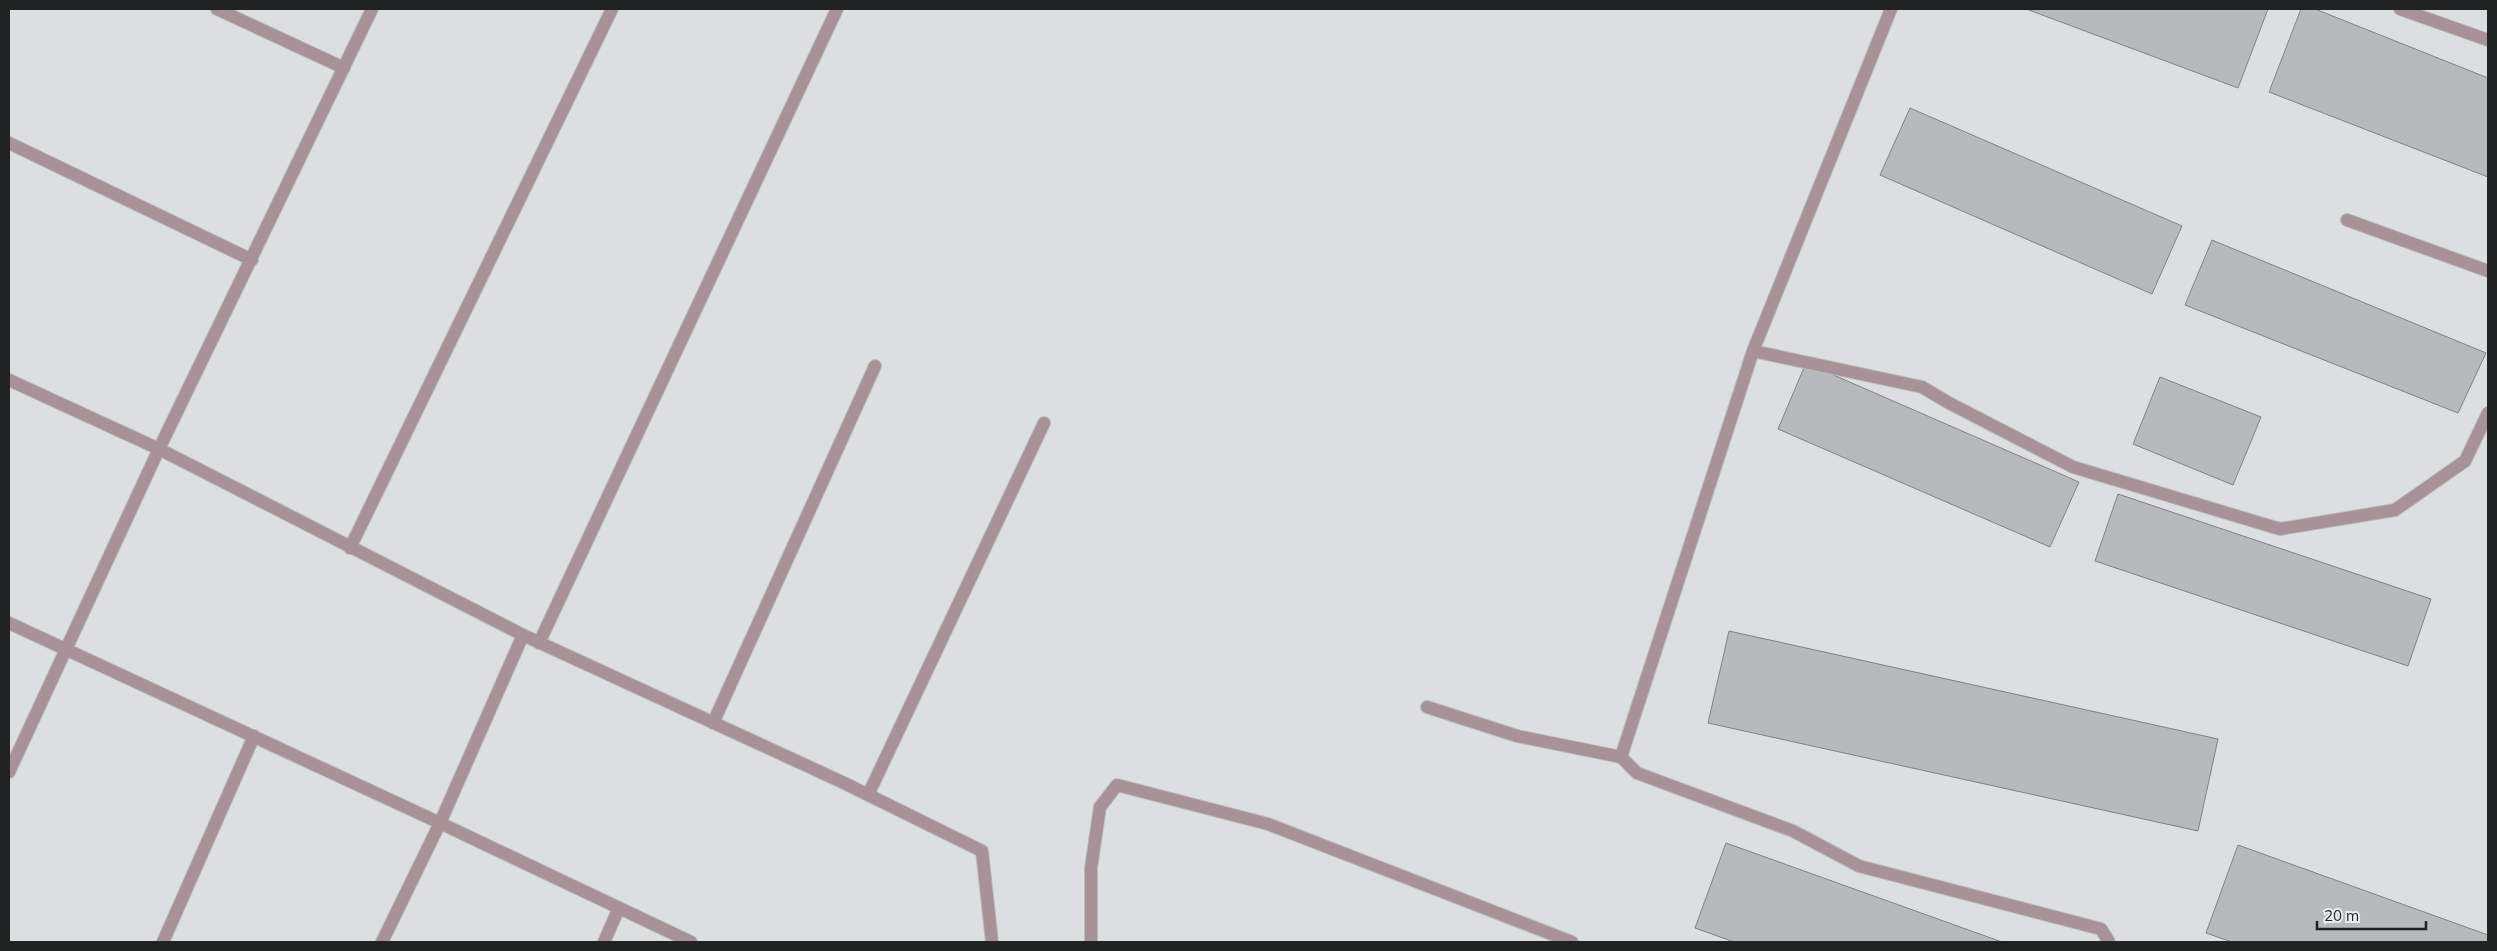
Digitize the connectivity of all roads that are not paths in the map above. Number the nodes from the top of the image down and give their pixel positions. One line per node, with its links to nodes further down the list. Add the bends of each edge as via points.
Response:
1 (217, 9): 8 (street)
2 (372, 9): 8 (street)
3 (612, 9): 19 (street)
4 (837, 9): 22 (street)
5 (1891, 9): 13 (street)
6 (2400, 9): 7 (street)
7 (2488, 40)
8 (344, 68): 11 (street)
9 (9, 143): 11 (street)
10 (2347, 220): 12 (street)
11 (252, 260): 18 (street)
12 (2488, 271)
13 (1753, 351): 16 (street, via 1922,387 2073,467 2280,529 2395,510 2465,461); 27 (street)
14 (875, 366): 25 (street)
15 (9, 380): 18 (street)
16 (2488, 413)
17 (1044, 423): 29 (street)
18 (159, 449): 19 (street); 23 (street)
19 (350, 548): 21 (street)
20 (9, 623): 23 (street)
21 (523, 635): 22 (street); 30 (street)
22 (539, 643): 25 (street)
23 (68, 650): 26 (street); 28 (street)
24 (1427, 707): 27 (street, via 1517,736)
25 (713, 723): 29 (street)
26 (254, 736): 30 (street); 32 (street)
27 (1621, 757): 39 (street, via 1637,772 1793,831 1859,866 2101,928)
28 (9, 772)
29 (868, 795): 36 (street, via 982,851)
30 (440, 823): 31 (street); 33 (street)
31 (619, 908): 34 (street); 35 (street)
32 (164, 942)
33 (382, 942)
34 (604, 942)
35 (691, 942)
36 (992, 942)
37 (1090, 942): 38 (street, via 1091,868 1100,807 1117,785 1268,824)
38 (1572, 942)
39 (2109, 942)

